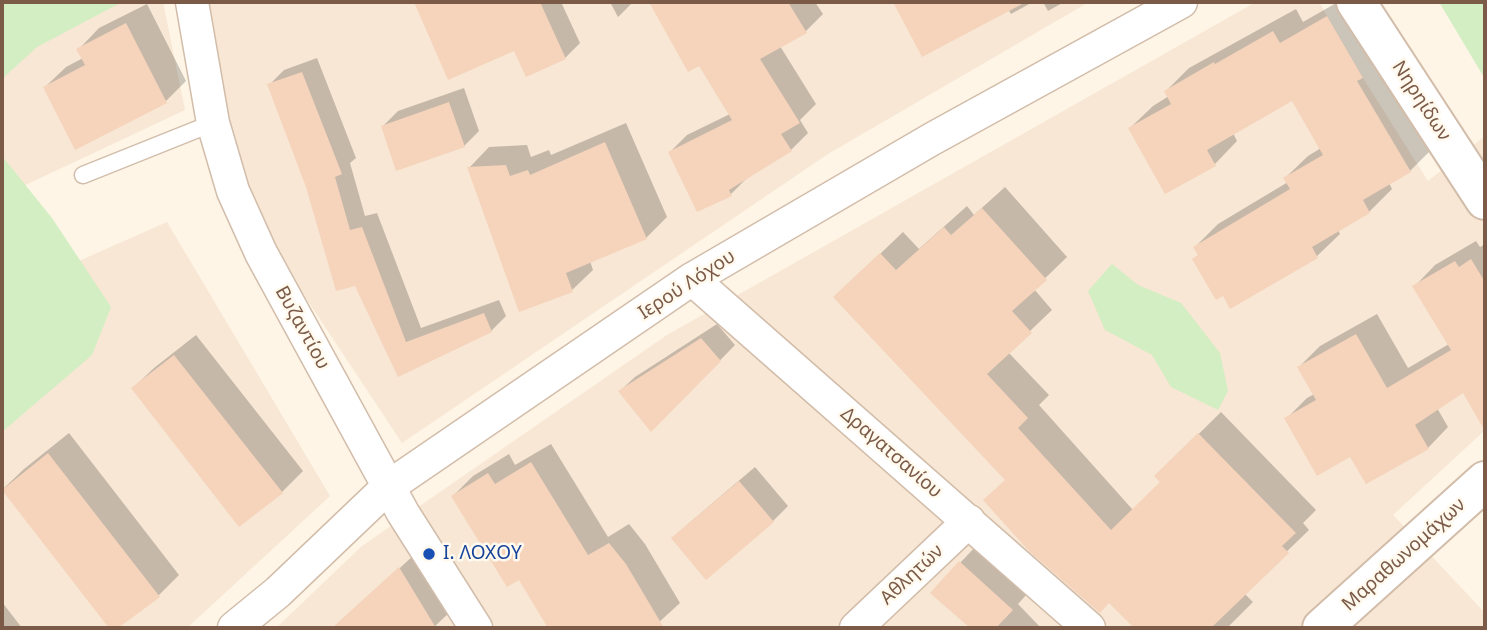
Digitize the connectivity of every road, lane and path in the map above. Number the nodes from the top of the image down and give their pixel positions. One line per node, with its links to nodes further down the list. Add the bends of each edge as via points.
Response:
1 (192, 2): 4 (street, Βυζαντίου)
2 (1181, 2): 7 (street, Ιερού Λόχου, via 932,139)
3 (1356, 2): 6 (street, Νηρηίδων)
4 (213, 123): 5 (lane); 9 (street, Βυζαντίου, via 233,191 261,253)
5 (83, 175)
6 (1485, 200)
7 (692, 279): 9 (street, Ιερού Λόχου); 10 (street, Δραγατσανίου)
8 (1485, 481): 15 (street, Μαραθωνομάχων)
9 (388, 487): 11 (street, Ιερού Λόχου); 12 (street, Βυζαντίου)
10 (969, 522): 13 (street, Αθλητών); 14 (street, Δραγατσανίου)
11 (234, 628)
12 (477, 628)
13 (856, 628)
14 (1089, 628)
15 (1322, 628)

